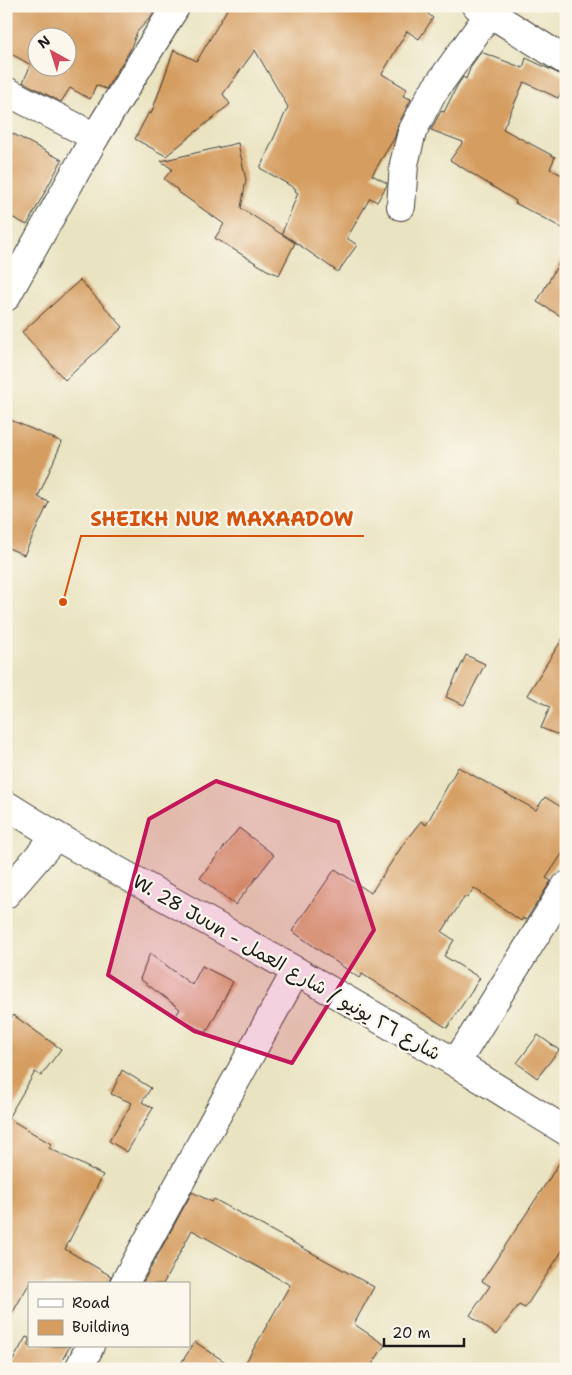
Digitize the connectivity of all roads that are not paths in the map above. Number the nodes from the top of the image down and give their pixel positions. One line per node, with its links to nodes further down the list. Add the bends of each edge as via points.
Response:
1 (176, 6): 5 (street)
2 (483, 9): 3 (street); 6 (street, via 412,132 404,164)
3 (566, 61)
4 (6, 91): 5 (street)
5 (95, 137): 7 (street)
6 (401, 206)
7 (6, 297)
8 (6, 805): 9 (street, W. 28 Juun - شارع ٢٦ يونيو / شارع العمل)
9 (56, 836): 11 (street); 12 (street, W. 28 Juun - شارع ٢٦ يونيو / شارع العمل)
10 (566, 886): 13 (street)
11 (6, 894)
12 (296, 971): 13 (street, W. 28 Juun - شارع ٢٦ يونيو / شارع العمل); 15 (street)
13 (456, 1063): 14 (street, W. 28 Juun - شارع ٢٦ يونيو / شارع العمل)
14 (566, 1131)
15 (125, 1282)
16 (89, 1348): 17 (street)
17 (78, 1369)

